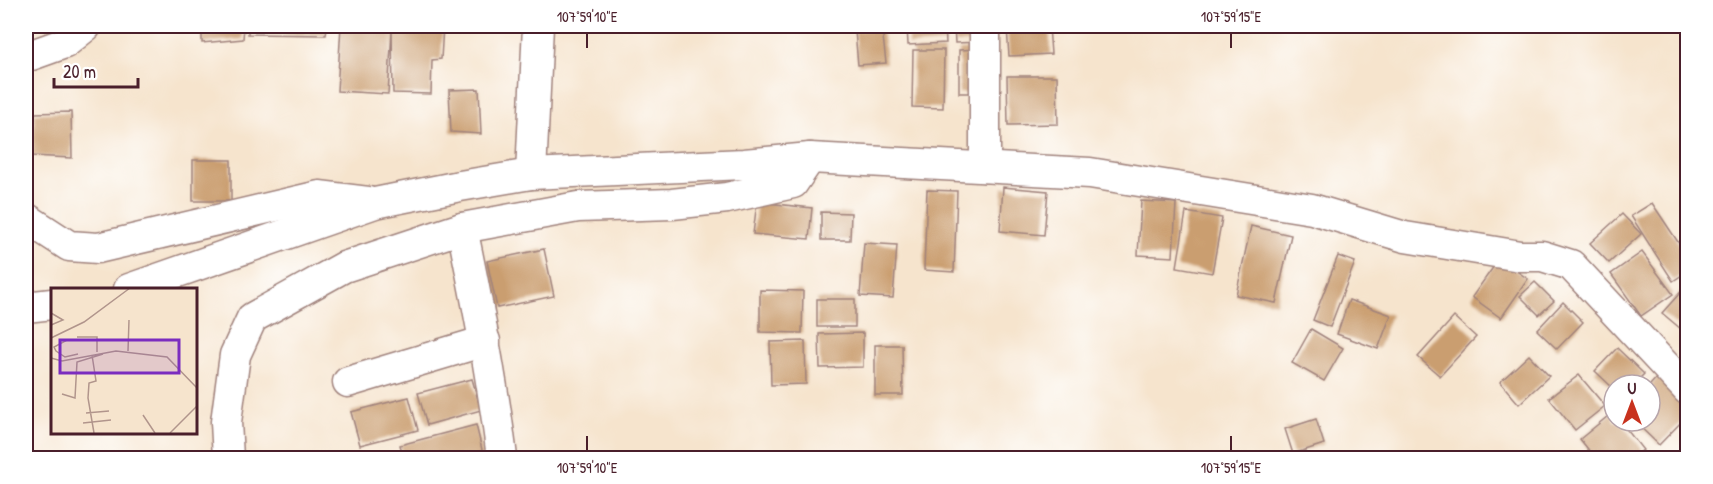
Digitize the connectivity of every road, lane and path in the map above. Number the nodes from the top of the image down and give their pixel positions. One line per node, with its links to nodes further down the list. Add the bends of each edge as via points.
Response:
1 (86, 26): 4 (street, via 65,44)
2 (538, 26): 7 (street)
3 (985, 26): 6 (street)
4 (26, 57)
5 (810, 158): 6 (street); 7 (street); 10 (street, via 793,183 728,198 578,207)
6 (984, 167): 16 (street, via 1090,173 1312,209 1405,237 1554,259 1571,265)
7 (531, 174): 8 (street)
8 (375, 203): 9 (street, via 319,196 98,248 69,246); 11 (street)
9 (26, 218)
10 (462, 228): 14 (street); 17 (street, via 344,267 252,318 235,355 226,422)
11 (132, 288)
12 (51, 304): 13 (street)
13 (26, 307)
14 (485, 341): 15 (street); 18 (street)
15 (348, 382)
16 (1688, 390)
17 (228, 459)
18 (502, 459)

